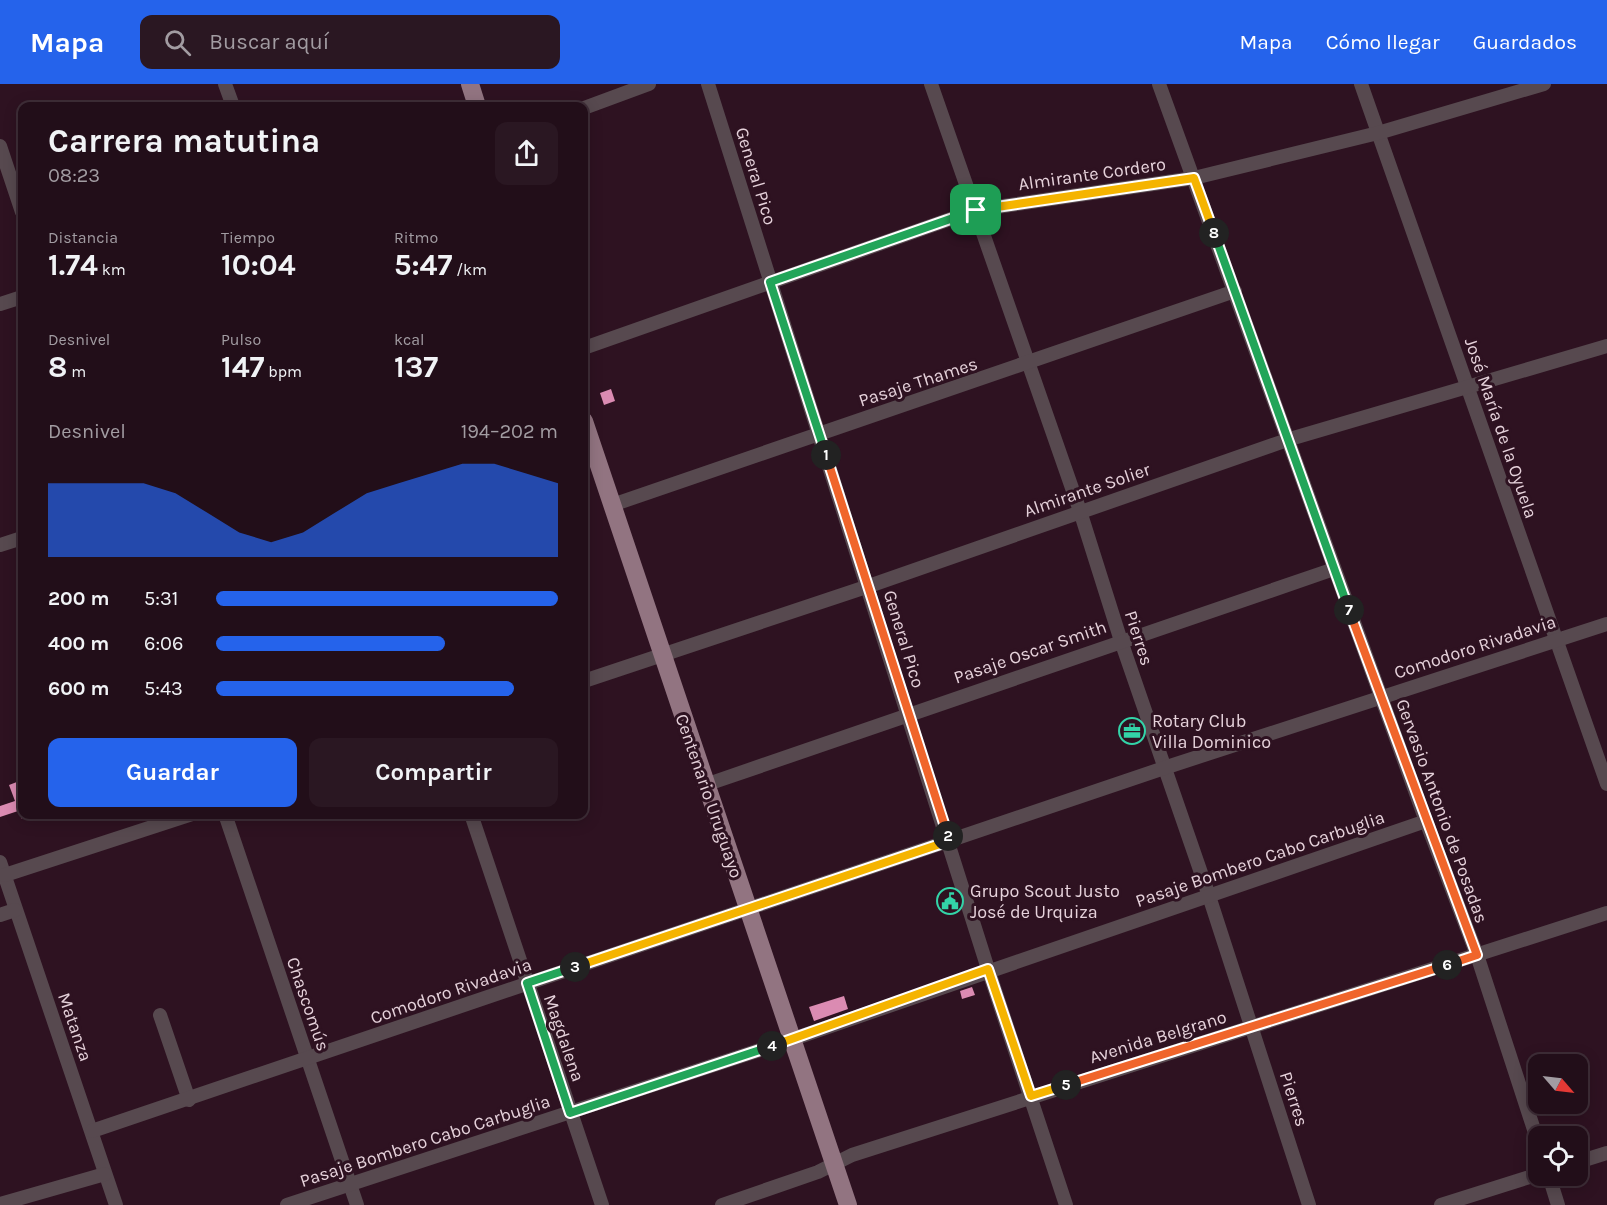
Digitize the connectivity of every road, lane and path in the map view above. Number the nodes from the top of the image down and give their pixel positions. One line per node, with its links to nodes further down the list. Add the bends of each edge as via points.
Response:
1 (225, 84): 9 (street)
2 (470, 84): 10 (main road)
3 (649, 84): 11 (street)
4 (708, 84): 17 (street, General Pico)
5 (931, 84): 16 (street, Pierres)
6 (1159, 84): 14 (street, Gervasio Antonio de Posadas)
7 (1361, 84): 12 (street, José María de la Oyuela)
8 (1544, 84): 12 (street, Almirante Cordero)
9 (232, 102)
10 (476, 102)
11 (588, 107)
12 (1378, 133): 14 (street, Almirante Cordero); 24 (street, José María de la Oyuela)
13 (0, 146): 15 (street)
14 (1194, 178): 16 (street, Almirante Cordero); 18 (street, Gervasio Antonio de Posadas)
15 (18, 200)
16 (976, 210): 17 (street, Almirante Cordero); 23 (street, Pierres)
17 (770, 282): 22 (street, Almirante Cordero); 26 (street, General Pico)
18 (1234, 291): 23 (street, Pasaje Thames); 27 (street, Gervasio Antonio de Posadas)
19 (18, 298): 20 (street)
20 (0, 304)
21 (1607, 346): 24 (street, Almirante Solier)
22 (588, 347)
23 (1029, 363): 26 (street, Pasaje Thames); 29 (street, Pierres)
24 (1468, 387): 27 (street, Almirante Solier); 35 (street, José María de la Oyuela)
25 (588, 434): 28 (main road, Centenario Uruguayo)
26 (819, 434): 28 (street, Pasaje Thames); 33 (street, General Pico)
27 (1290, 440): 29 (street, Almirante Solier); 32 (street, Gervasio Antonio de Posadas)
28 (612, 505): 37 (main road, Centenario Uruguayo)
29 (1080, 511): 33 (street, Almirante Solier); 36 (street, Pierres)
30 (18, 539): 31 (street)
31 (0, 545)
32 (1334, 569): 36 (street, Pasaje Oscar Smith); 39 (street, Gervasio Antonio de Posadas)
33 (869, 586): 37 (street, Almirante Solier); 40 (street, General Pico)
34 (1607, 624): 35 (street, Comodoro Rivadavia)
35 (1557, 639): 39 (street, Comodoro Rivadavia); 42 (street, José María de la Oyuela)
36 (1121, 640): 40 (street, Pasaje Oscar Smith); 41 (street, Pierres)
37 (661, 655): 38 (street, Almirante Solier); 43 (main road, Centenario Uruguayo)
38 (588, 680)
39 (1380, 696): 41 (street, Comodoro Rivadavia); 47 (street, Gervasio Antonio de Posadas)
40 (909, 713): 43 (street, Pasaje Oscar Smith); 48 (street, General Pico)
41 (1164, 768): 48 (street, Comodoro Rivadavia); 50 (street, Pierres)
42 (1607, 784)
43 (705, 785): 51 (main road, Centenario Uruguayo)
44 (174, 819): 49 (street)
45 (227, 819): 61 (street, Chascomús)
46 (473, 819): 57 (street, Magdalena)
47 (1426, 821): 50 (street, Pasaje Bombero Cabo Carbuglia); 55 (street, Gervasio Antonio de Posadas)
48 (949, 841): 51 (street, Comodoro Rivadavia); 56 (street, General Pico)
49 (2, 868): 52 (street, Matanza)
50 (1209, 896): 56 (street, Pasaje Bombero Cabo Carbuglia); 59 (street, Pierres)
51 (748, 909): 57 (street, Comodoro Rivadavia); 60 (main road, Centenario Uruguayo)
52 (15, 910): 54 (street); 66 (street, Matanza)
53 (1607, 914): 55 (street, Avenida Belgrano)
54 (0, 915)
55 (1477, 955): 59 (street, Avenida Belgrano); 65 (street, Gervasio Antonio de Posadas)
56 (988, 969): 60 (street, Pasaje Bombero Cabo Carbuglia); 62 (street, General Pico)
57 (527, 983): 61 (street, Comodoro Rivadavia); 64 (street, Magdalena)
58 (160, 1015): 63 (street)
59 (1252, 1027): 62 (street, Avenida Belgrano); 82 (street, Pierres)
60 (794, 1039): 64 (street, Pasaje Bombero Cabo Carbuglia); 69 (main road, Centenario Uruguayo)
61 (308, 1060): 63 (street, Comodoro Rivadavia); 72 (street, Chascomús)
62 (1031, 1096): 69 (street, Avenida Belgrano); 81 (street, General Pico)
63 (189, 1100): 66 (street, Comodoro Rivadavia)
64 (570, 1113): 72 (street, Pasaje Bombero Cabo Carbuglia); 78 (street, Magdalena)
65 (1533, 1126)
66 (93, 1131): 70 (street, Matanza)
67 (1607, 1153): 68 (street)
68 (1588, 1159)
69 (834, 1164): 79 (street, Avenida Belgrano); 80 (main road, Centenario Uruguayo)
70 (105, 1174): 74 (street); 75 (street, Matanza)
71 (1528, 1177): 83 (street)
72 (350, 1183): 76 (street, Pasaje Bombero Cabo Carbuglia); 77 (street, Chascomús)
73 (1552, 1186): 84 (street)
74 (0, 1204)
75 (116, 1205)
76 (287, 1205)
77 (357, 1205)
78 (602, 1205)
79 (722, 1205)
80 (848, 1205)
81 (1066, 1205)
82 (1309, 1205)
83 (1441, 1205)
84 (1558, 1205)

